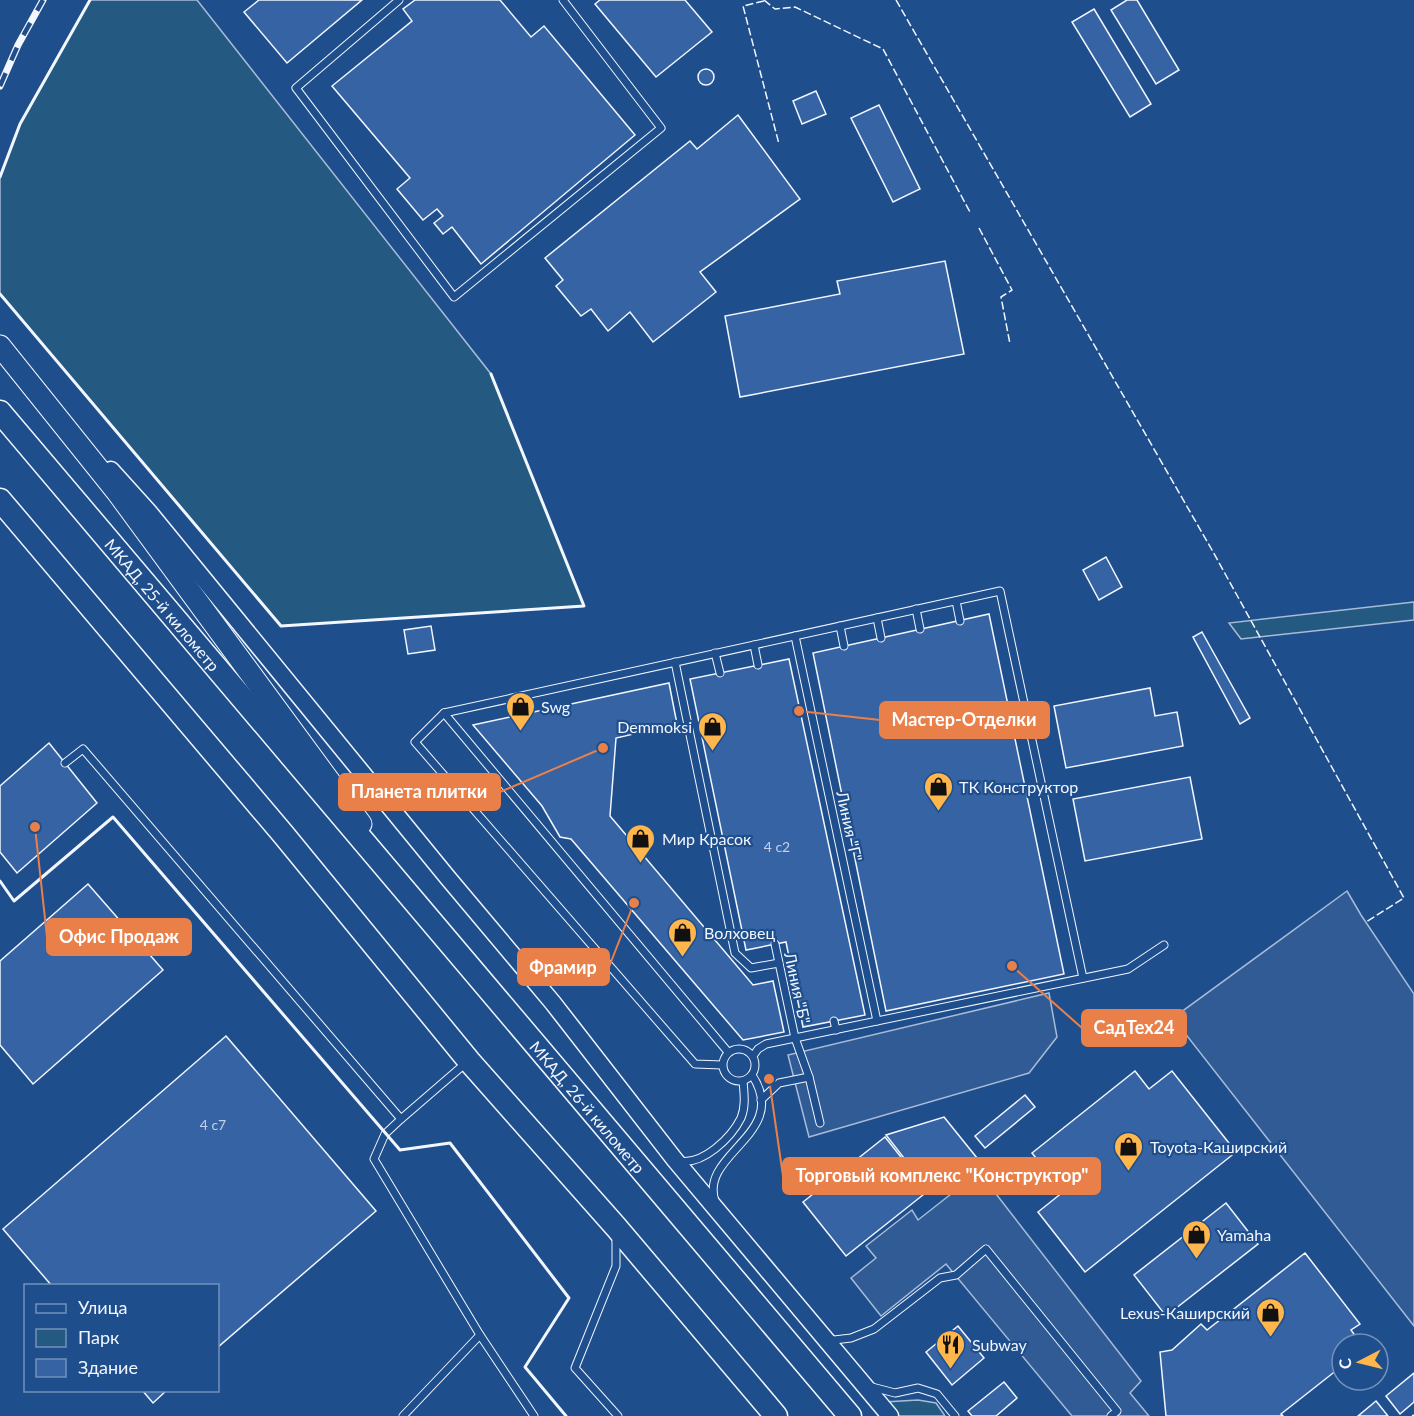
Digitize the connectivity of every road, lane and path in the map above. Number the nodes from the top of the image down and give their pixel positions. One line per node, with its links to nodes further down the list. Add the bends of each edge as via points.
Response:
1 (399, 0): 2 (lane, via 296,88 454,297 661,128)
2 (563, 0)
3 (0, 346): 4 (main road)
4 (15, 364): 24 (main road, via 117,492); 47 (street, via 186,556 553,1003)
5 (0, 412): 23 (highway, МКАД, 25-й километр)
6 (0, 500): 39 (highway)
7 (956, 601): 8 (lane); 10 (lane); 28 (lane, via 1000,591)
8 (916, 609): 9 (lane); 12 (lane)
9 (877, 618): 11 (lane); 14 (lane)
10 (960, 621)
11 (840, 626): 13 (lane); 16 (lane)
12 (920, 629)
13 (795, 636): 15 (lane); 34 (lane, Линия "Г")
14 (881, 638)
15 (754, 645): 17 (lane); 19 (lane)
16 (844, 646)
17 (715, 653): 18 (lane); 20 (lane)
18 (675, 662): 21 (lane); 27 (lane, via 735,953 751,968)
19 (759, 665)
20 (720, 673)
21 (444, 713): 37 (lane); 40 (lane, via 415,742 695,1064)
22 (65, 763): 45 (lane, via 83,749)
23 (326, 797): 24 (highway, МКАД, 26-й километр)
24 (438, 930): 57 (highway, МКАД, 26-й километр)
25 (775, 944): 27 (lane, Линия "Б")
26 (1164, 945): 28 (lane, via 1128,969)
27 (779, 963): 36 (lane, Линия "Б")
28 (1083, 978): 31 (lane, via 1037,983)
29 (956, 996): 31 (lane)
30 (918, 1004): 32 (lane)
31 (957, 1004): 32 (lane)
32 (920, 1012): 34 (lane)
33 (834, 1021): 35 (lane)
34 (877, 1021): 35 (lane)
35 (836, 1030): 36 (lane)
36 (795, 1038): 38 (lane, via 766,1044); 42 (lane, Линия "Б")
37 (728, 1052): 38 (lane, via 742,1048); 40 (lane)
38 (753, 1056): 41 (lane)
39 (469, 1061): 45 (lane); 49 (highway)
40 (722, 1065): 43 (lane, via 726,1076)
41 (752, 1075): 43 (lane); 44 (lane)
42 (809, 1077): 44 (lane, via 779,1083); 46 (lane, Линия "Б")
43 (743, 1081): 47 (lane, via 745,1101 732,1131 710,1154 689,1163)
44 (761, 1100): 48 (lane, via 754,1129 719,1168 714,1181)
45 (401, 1119): 50 (lane, via 385,1134 374,1159)
46 (820, 1123)
47 (675, 1160): 48 (street)
48 (718, 1212): 51 (street)
49 (616, 1227): 55 (lane, via 616,1266 575,1368); 56 (highway)
50 (480, 1335): 53 (lane); 54 (lane)
51 (824, 1337): 52 (street); 60 (lane, via 842,1339 874,1329 940,1278 956,1275 986,1249 1117,1411)
52 (861, 1381): 58 (street); 59 (lane, via 895,1393 918,1388 937,1394)
53 (403, 1416)
54 (534, 1416)
55 (618, 1416)
56 (777, 1416)
57 (850, 1416)
58 (890, 1416)
59 (955, 1416)
60 (1112, 1416)

